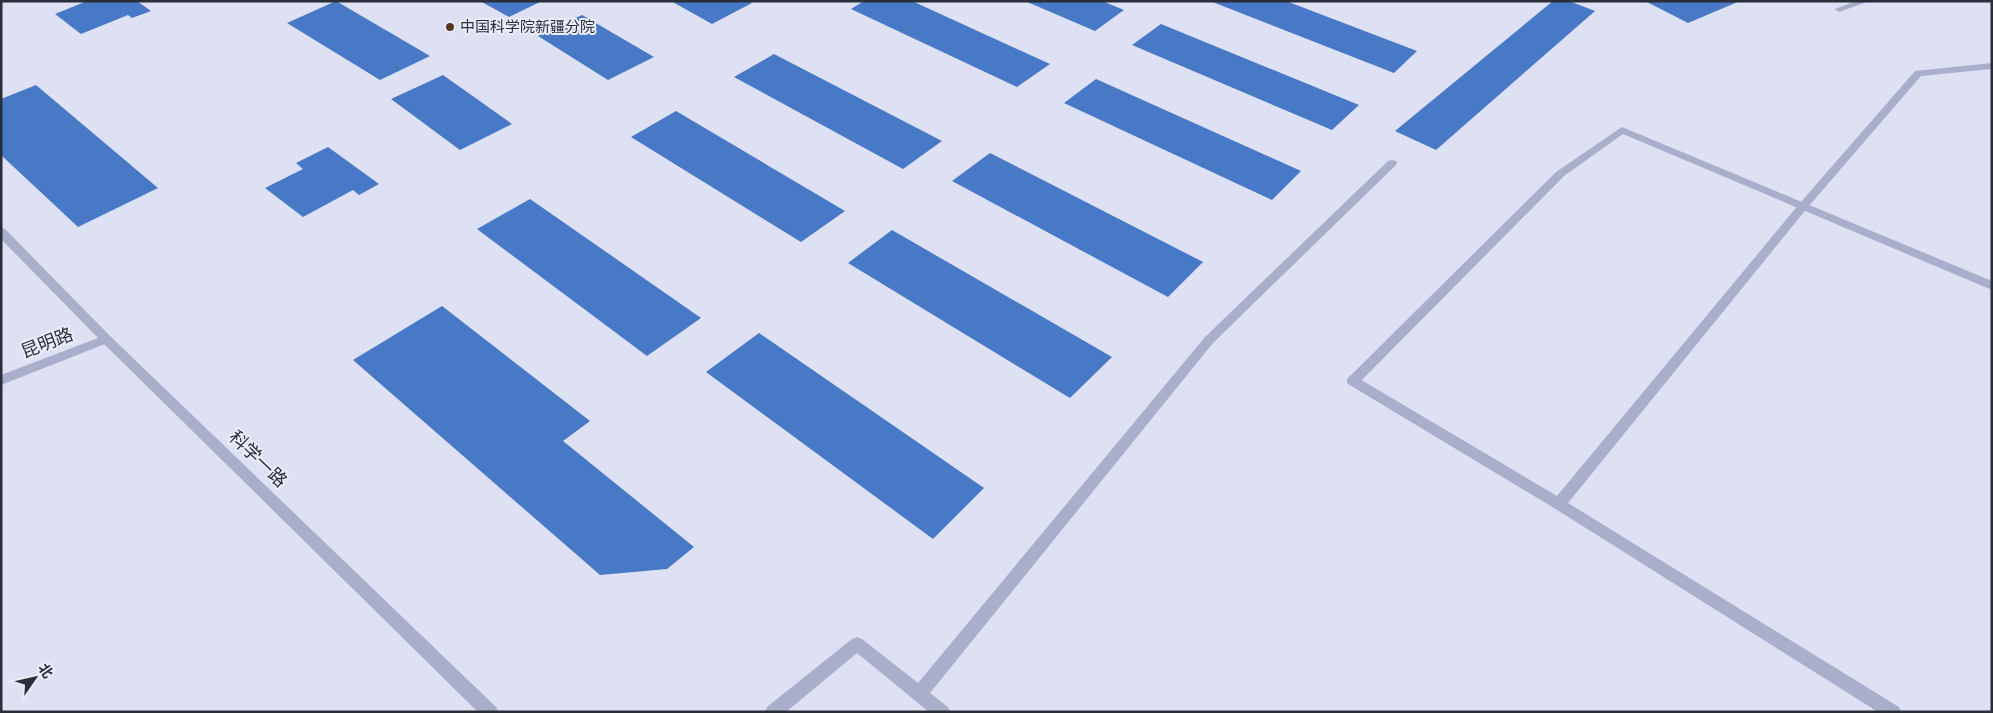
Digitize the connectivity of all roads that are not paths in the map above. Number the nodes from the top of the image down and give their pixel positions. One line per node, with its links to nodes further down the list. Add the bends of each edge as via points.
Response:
1 (1866, 1): 2 (street)
2 (1839, 9)
3 (1992, 66): 5 (street, via 1918,73)
4 (1392, 163): 11 (street, via 1209,340)
5 (1804, 205): 7 (street); 10 (street); 10 (street, via 1622,130 1560,174 1353,381)
6 (1, 232): 8 (street, 科学一路)
7 (1992, 286)
8 (106, 339): 9 (street, 昆明路); 12 (street, 科学一路)
9 (1, 380)
10 (1559, 504): 15 (street)
11 (919, 694): 13 (street, via 857,644); 14 (street)
12 (490, 712)
13 (773, 712)
14 (942, 712)
15 (1893, 712)

